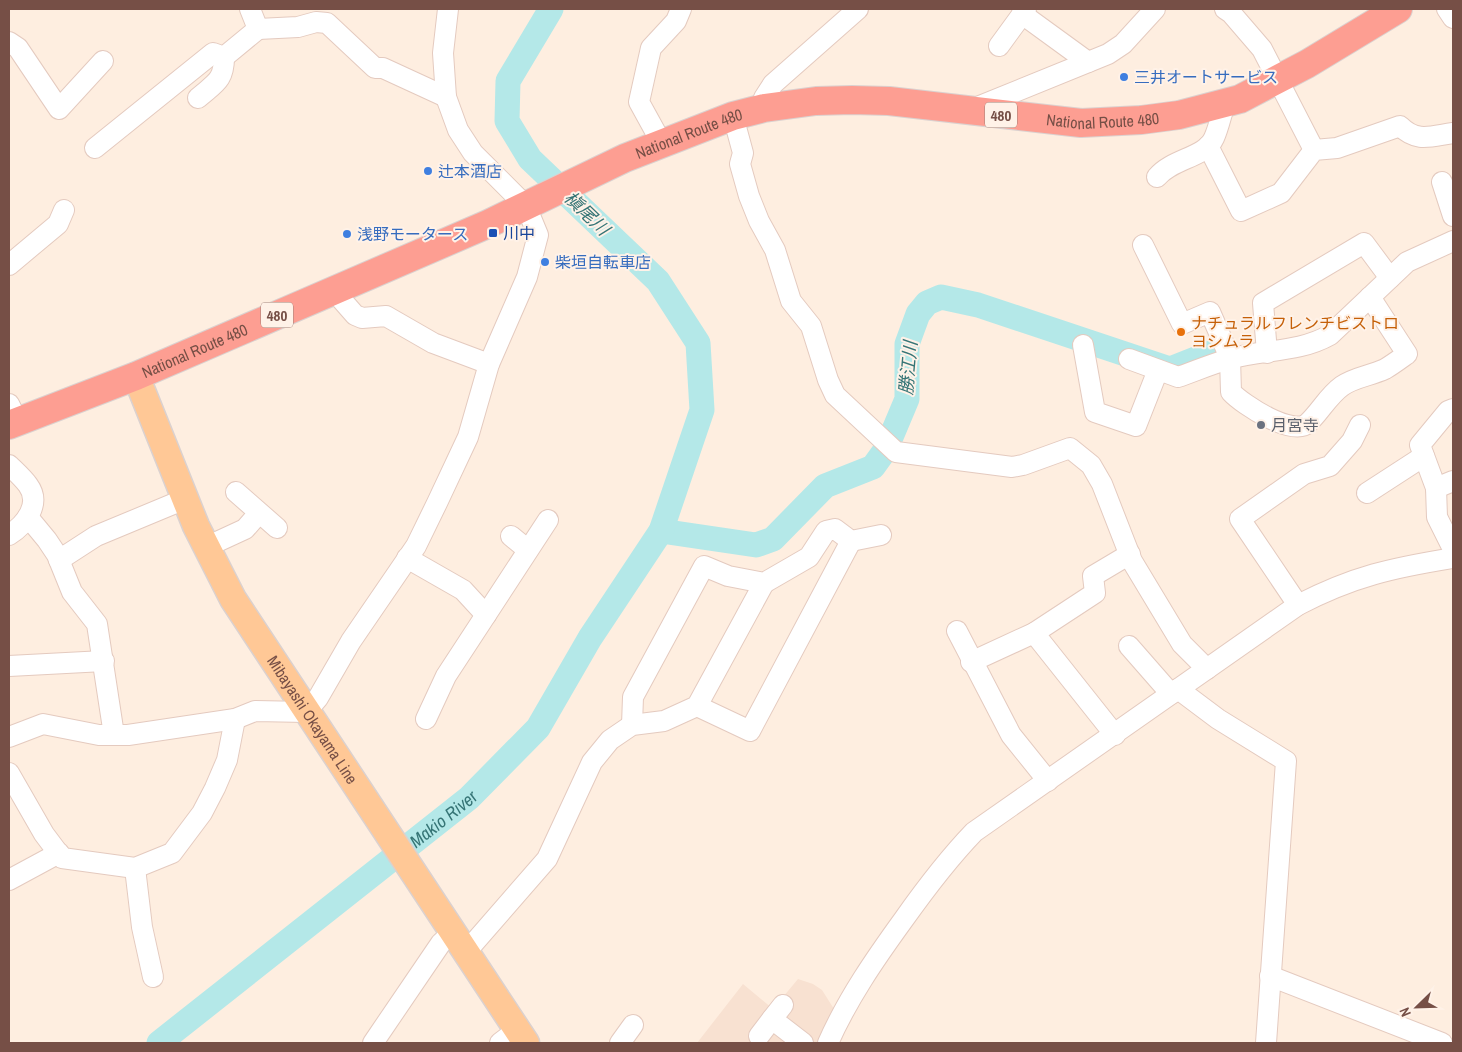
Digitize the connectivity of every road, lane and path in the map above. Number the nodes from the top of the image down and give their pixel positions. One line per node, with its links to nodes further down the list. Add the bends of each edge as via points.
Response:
1 (250, 9): 11 (street)
2 (448, 9): 18 (street, via 443,53)
3 (681, 9): 25 (street, via 676,21 651,48 639,102)
4 (858, 9): 21 (street, via 773,84 764,98)
5 (1155, 9): 16 (street, via 1124,44)
6 (1225, 9): 17 (street, via 1262,50)
7 (1398, 9): 17 (highway, National Route 480 / 480)
8 (1447, 9): 10 (street)
9 (1024, 11): 13 (street); 16 (street)
10 (1453, 18)
11 (258, 29): 14 (street); 18 (street, via 327,23 375,68 383,68)
12 (9, 42): 15 (street, via 18,48 59,108)
13 (999, 46)
14 (224, 57): 19 (street, via 221,78); 27 (street, via 213,53)
15 (103, 61)
16 (1088, 62): 22 (street)
17 (1279, 78): 20 (highway, National Route 480 / 480); 28 (street)
18 (446, 96): 31 (street, via 458,130 472,153)
19 (198, 98)
20 (1224, 104): 22 (highway, National Route 480 / 480, via 1179,115 1081,123); 26 (street, via 1214,139)
21 (764, 108): 22 (highway, National Route 480 / 480, via 852,100); 23 (highway, National Route 480 / 480)
22 (968, 111)
23 (733, 116): 25 (highway, National Route 480 / 480); 67 (street, via 742,153 740,164 758,222 775,250 792,302 811,326 835,396 896,452 1012,466 1070,448 1095,472)
24 (1453, 133): 28 (street, via 1419,138 1400,126 1337,148)
25 (661, 142): 31 (highway, National Route 480 / 480)
26 (1208, 146): 28 (street, via 1241,211 1281,193); 29 (street, via 1165,167)
27 (95, 148)
28 (1314, 150)
29 (1157, 177)
30 (1442, 182): 33 (street)
31 (534, 202): 38 (highway, National Route 480 / 480); 44 (street, via 538,235 527,277)
32 (64, 210): 36 (street, via 58,224)
33 (1453, 216)
34 (1453, 240): 37 (street, via 1407,262)
35 (1143, 245): 42 (street, via 1182,324 1210,312)
36 (9, 264)
37 (1390, 278): 39 (street); 41 (street, via 1364,243 1263,303)
38 (334, 291): 44 (street, via 355,315 362,318 386,316 433,343); 46 (highway, National Route 480 / 480)
39 (1370, 297): 41 (street, via 1323,339); 42 (street, via 1407,354 1384,369 1341,387 1307,425 1298,428 1287,426 1238,400 1231,392)
40 (1083, 346): 45 (street, via 1095,412 1136,426)
41 (1268, 353): 42 (street)
42 (1230, 358): 45 (street, via 1178,377)
43 (1129, 359): 45 (street)
44 (489, 364): 68 (street, via 468,437 416,546)
45 (1158, 370)
46 (136, 376): 48 (highway, National Route 480 / 480); 55 (main road, Mibayashi Okayama Line)
47 (1453, 409): 50 (street, via 1420,445)
48 (11, 422)
49 (1360, 425): 72 (street, via 1330,466 1304,474 1240,519)
50 (1424, 456): 52 (street); 54 (street)
51 (9, 465): 57 (street, via 29,487 32,498)
52 (1444, 485): 65 (street, via 1438,517)
53 (236, 492): 56 (street)
54 (1367, 493)
55 (185, 499): 64 (main road, Mibayashi Okayama Line); 70 (street, via 96,536)
56 (259, 513): 59 (street); 64 (street, via 245,529)
57 (28, 518): 60 (street); 70 (street)
58 (548, 520): 66 (street)
59 (277, 528)
60 (9, 535)
61 (881, 535): 63 (street)
62 (511, 536): 66 (street)
63 (851, 541): 71 (street, via 835,529 826,531 809,556); 82 (street, via 750,731)
64 (206, 547): 84 (main road, Mibayashi Okayama Line, via 233,599)
65 (1453, 549)
66 (528, 550): 73 (street)
67 (1130, 554): 75 (street, via 1093,576 1095,593); 80 (street, via 1182,644)
68 (407, 558): 73 (street, via 463,590); 84 (street)
69 (1453, 558): 72 (street, via 1370,573 1334,586)
70 (59, 560): 77 (street, via 72,592 97,624)
71 (764, 583): 82 (street); 86 (street, via 728,576 704,566 633,698)
72 (1298, 605): 80 (street)
73 (486, 615): 83 (street, via 469,654)
74 (957, 631): 78 (street)
75 (1034, 633): 78 (street); 88 (street)
76 (1129, 646): 81 (street)
77 (104, 661): 79 (street); 87 (street)
78 (971, 662): 91 (street, via 1010,735)
79 (9, 666)
80 (1207, 669): 81 (street)
81 (1175, 692): 88 (street); 96 (street, via 1286,761)
82 (697, 706): 86 (street, via 664,721)
83 (434, 711)
84 (306, 712): 85 (street, via 255,711); 95 (main road, Mibayashi Okayama Line)
85 (235, 719): 87 (street); 93 (street, via 227,760 193,825 172,853)
86 (632, 725): 95 (street, via 610,740 592,762 547,859)
87 (114, 735): 89 (street, via 43,724)
88 (1116, 735): 91 (street)
89 (9, 737)
90 (9, 773): 92 (street)
91 (1048, 780): 102 (street, via 974,832 946,861 869,967 842,1011)
92 (58, 853): 93 (street, via 62,858); 94 (street)
93 (134, 868): 97 (street)
94 (9, 880)
95 (459, 942): 99 (main road, Mibayashi Okayama Line); 100 (street, via 441,943)
96 (1270, 976): 103 (street); 104 (street)
97 (153, 977)
98 (759, 1036): 101 (street, via 778,1012)
99 (514, 1039)
100 (374, 1043)
101 (803, 1043)
102 (828, 1043)
103 (1266, 1043)
104 (1442, 1043)

